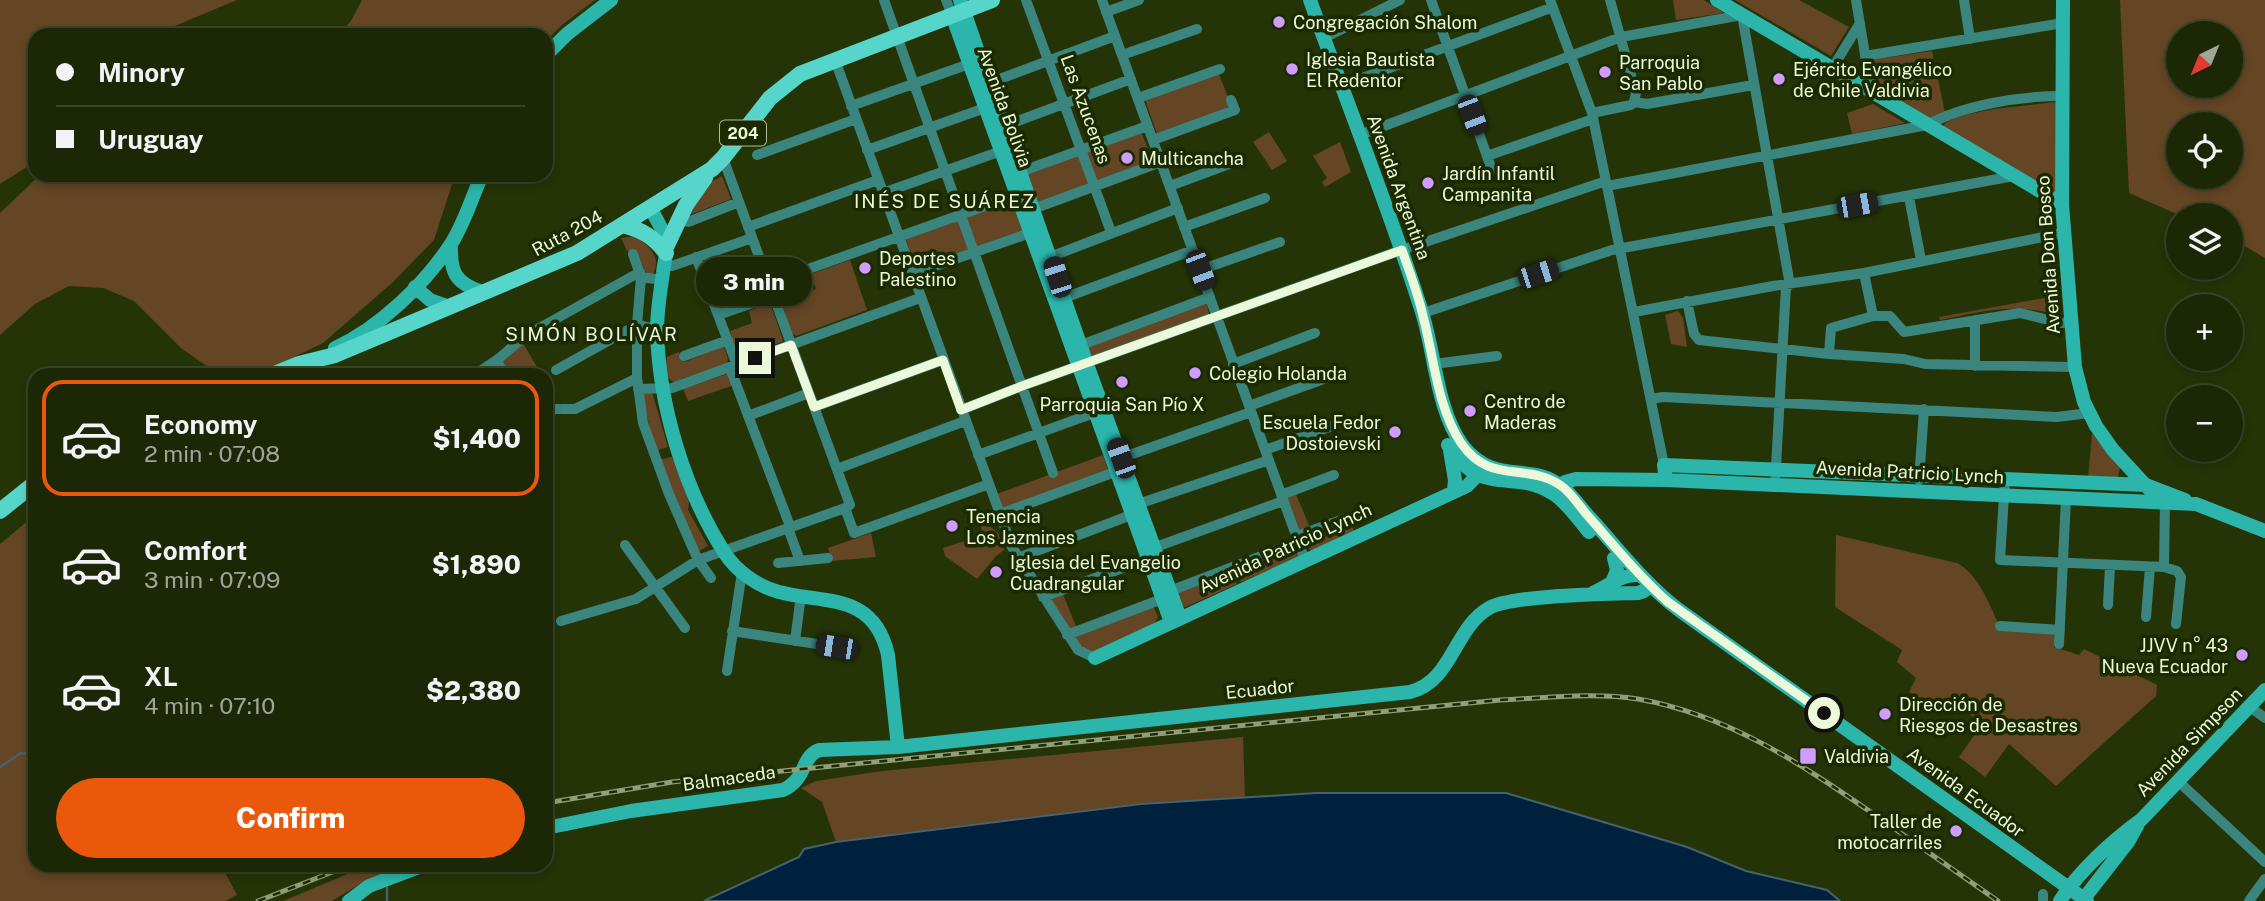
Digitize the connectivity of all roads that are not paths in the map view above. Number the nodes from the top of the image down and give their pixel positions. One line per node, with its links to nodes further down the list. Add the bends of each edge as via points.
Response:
1 (611, 0): 28 (main road)
2 (884, 0): 22 (street)
3 (992, 0): 16 (main road)
4 (1026, 0): 33 (street, Las Azucenas)
5 (1102, 0): 17 (street)
6 (1139, 0): 17 (street)
7 (1310, 0): 25 (main road, Avenida Argentina)
8 (1400, 0): 25 (street)
9 (1431, 0): 27 (street)
10 (1610, 0): 24 (street)
11 (1717, 0): 18 (main road)
12 (1856, 0): 19 (street)
13 (1964, 0): 26 (street)
14 (2063, 0): 20 (main road, Avenida Don Bosco)
15 (1551, 4): 27 (street); 30 (street)
16 (956, 6): 22 (main road, Ruta 204); 34 (main road, Avenida Bolivia); 38 (main road, Avenida Bolivia)
17 (1106, 12): 23 (street)
18 (1742, 15): 24 (street); 35 (main road); 40 (street)
19 (1860, 23): 31 (street); 35 (street)
20 (2063, 23): 26 (street); 44 (main road, Avenida Don Bosco)
21 (1196, 29): 29 (street)
22 (896, 36): 32 (main road, Ruta 204); 39 (street)
23 (1115, 36): 29 (street); 33 (street)
24 (1621, 37): 30 (street); 47 (street, via 1636,93)
25 (1324, 38): 41 (main road, Avenida Argentina)
26 (1970, 39): 31 (street)
27 (1447, 46): 41 (street); 43 (street)
28 (553, 48)
29 (1122, 55): 37 (street)
30 (1572, 56): 43 (street); 51 (street)
31 (1865, 56): 42 (street)
32 (835, 60): 49 (street); 67 (main road, Ruta 204 / 204, via 800,74 778,91)
33 (1048, 61): 38 (street); 48 (street, Las Azucenas)
34 (969, 64): 39 (street); 50 (main road, Avenida Bolivia)
35 (1833, 67): 42 (main road)
36 (1220, 69): 45 (street)
37 (1131, 79): 45 (street); 48 (street)
38 (989, 83): 55 (main road, Avenida Bolivia)
39 (914, 84): 49 (street); 56 (street)
40 (1753, 85): 47 (street, via 1647,104); 62 (street)
41 (1341, 86): 57 (main road, Avenida Argentina)
42 (1871, 91): 54 (main road)
43 (1465, 95): 57 (street); 64 (street)
44 (2062, 96): 54 (street, via 1999,103 1944,116); 82 (main road, Avenida Don Bosco)
45 (1138, 98): 53 (street)
46 (1231, 100): 58 (street, via 1235,110)
47 (1634, 102): 51 (street)
48 (1064, 104): 55 (street); 60 (street, Las Azucenas)
49 (851, 106): 52 (street)
50 (985, 108): 56 (street); 61 (main road, Avenida Bolivia)
51 (1592, 116): 64 (street); 74 (street)
52 (856, 119): 59 (street); 63 (street)
53 (1147, 125): 58 (street); 60 (street)
54 (1927, 125): 62 (street); 71 (main road)
55 (1004, 126): 70 (main road, Avenida Bolivia)
56 (930, 128): 59 (street); 69 (street)
57 (1360, 135): 101 (main road, Avenida Argentina)
58 (1153, 140): 65 (street)
59 (867, 150): 72 (street)
60 (1081, 150): 70 (street); 76 (street, Las Azucenas)
61 (1001, 151): 69 (street); 78 (main road, Avenida Bolivia)
62 (1767, 154): 74 (street); 87 (street)
63 (757, 155)
64 (1487, 156): 68 (street)
65 (1161, 162): 75 (street); 76 (street)
66 (1237, 162): 75 (street)
67 (718, 164): 81 (street); 83 (main road, Ruta 204 / 204); 104 (main road, via 685,205)
68 (1492, 170)
69 (946, 171): 77 (street); 86 (street)
70 (1020, 172): 85 (main road, Avenida Bolivia)
71 (2014, 175): 79 (street); 82 (main road)
72 (878, 180): 77 (street); 90 (street)
73 (479, 182): 98 (main road)
74 (1607, 183): 99 (street); 101 (street)
75 (1170, 186): 84 (street)
76 (1094, 187): 85 (street); 92 (street, Las Azucenas)
77 (883, 193): 95 (street)
78 (1016, 195): 86 (street); 93 (main road, Avenida Bolivia)
79 (1909, 197): 87 (street); 107 (street)
80 (1265, 198): 91 (street)
81 (739, 202): 88 (street); 90 (street)
82 (2062, 204): 94 (main road, Avenida Don Bosco)
83 (650, 208): 89 (main road, Ruta 204 / 204); 104 (main road, via 663,231)
84 (1178, 208): 91 (street); 92 (street)
85 (1033, 209): 106 (main road, Avenida Bolivia)
86 (962, 214): 95 (street); 102 (street)
87 (1779, 219): 99 (street); 114 (street)
88 (688, 222)
89 (623, 225): 104 (main road, via 653,238); 116 (main road, Ruta 204 / 204, via 569,257)
90 (748, 227): 96 (street)
91 (1184, 227): 100 (street)
92 (1111, 232): 106 (street)
93 (1030, 233): 102 (street); 145 (main road, Avenida Bolivia)
94 (2063, 233): 107 (street); 129 (main road, Avenida Don Bosco)
95 (898, 237): 110 (street); 113 (street)
96 (752, 238): 105 (street); 113 (street)
97 (1280, 242): 108 (street)
98 (451, 244): 115 (main road); 116 (main road, via 456,276)
99 (1620, 248): 123 (street); 124 (street)
100 (1193, 250): 108 (street); 120 (street)
101 (1402, 250): 124 (main road, Avenida Argentina); 126 (street)
102 (975, 252): 110 (street); 155 (street)
103 (633, 254): 111 (street)
104 (665, 255): 105 (street, via 672,266); 112 (main road)
105 (696, 257): 125 (street)
106 (1050, 257): 120 (main road, Avenida Bolivia)
107 (1922, 260): 109 (street)
108 (1200, 270): 118 (street)
109 (1864, 273): 114 (street); 127 (street)
110 (912, 274): 119 (street)
111 (641, 275): 112 (street); 130 (street); 140 (street, via 525,336)
112 (662, 280): 131 (main road)
113 (769, 284): 117 (street)
114 (1788, 286): 121 (street); 136 (street)
115 (415, 287): 122 (main road, via 430,300); 142 (main road, via 378,322 343,345)
116 (482, 292): 122 (main road, Ruta 204 / 204)
117 (774, 296): 125 (street); 134 (street)
118 (1210, 297): 126 (street); 135 (street)
119 (920, 298): 134 (street); 141 (street)
120 (1064, 298): 135 (main road, Avenida Bolivia)
121 (1687, 301): 123 (street); 136 (street, via 1699,340)
122 (447, 306): 142 (main road, Ruta 204 / 204, via 335,355)
123 (1634, 312): 159 (street)
124 (1423, 313): 144 (main road, Avenida Argentina)
125 (718, 315): 133 (street)
126 (1217, 316): 143 (street); 145 (street)
127 (1873, 316): 128 (street, via 1890,316 1904,332); 137 (street, via 1831,328)
128 (1975, 320): 129 (street, via 2020,313); 147 (street)
129 (2071, 322): 148 (main road, Avenida Don Bosco)
130 (637, 325): 131 (street); 152 (street); 154 (street)
131 (657, 329): 156 (main road)
132 (1315, 333): 143 (street)
133 (728, 340): 138 (street); 146 (street)
134 (791, 345): 146 (street); 158 (street)
135 (1081, 345): 145 (main road, Avenida Bolivia)
136 (1781, 348): 137 (street); 160 (street)
137 (1829, 354): 147 (street)
138 (684, 356)
139 (1497, 356): 144 (street)
140 (496, 360): 150 (street); 151 (street)
141 (943, 360): 161 (street); 165 (street)
142 (299, 364): 149 (main road, Ruta 204 / 204)
143 (1233, 364): 163 (street)
144 (1434, 364): 157 (main road, Avenida Argentina)
145 (1082, 365): 155 (street); 166 (main road, Avenida Bolivia); 175 (main road, Avenida Bolivia)
146 (734, 366): 156 (street); 168 (street)
147 (1975, 366): 148 (street)
148 (2076, 367): 167 (main road, Avenida Don Bosco)
149 (289, 368)
150 (485, 368)
151 (500, 368)
152 (556, 369)
153 (1332, 376): 163 (street)
154 (637, 383): 156 (street); 162 (street, via 575,409); 210 (street, via 643,423)
155 (1022, 386): 165 (street); 171 (street)
156 (662, 389): 205 (main road, via 692,486)
157 (1440, 390): 172 (main road, Avenida Argentina); 177 (main road, Avenida Argentina, via 1460,441)
158 (809, 393): 161 (street); 168 (street)
159 (1651, 399): 160 (street); 178 (street)
160 (1780, 403): 164 (street); 181 (street)
161 (814, 407): 176 (street)
162 (553, 409)
163 (1250, 409): 174 (street); 175 (street)
164 (1924, 409): 167 (street, via 2057,417); 185 (street)
165 (961, 410): 169 (street)
166 (1094, 413): 171 (street); 175 (main road, Avenida Bolivia)
167 (2089, 413): 186 (main road, Avenida Don Bosco, via 2113,450)
168 (748, 416): 201 (street)
169 (965, 421): 173 (street); 176 (street)
170 (1335, 425): 174 (street)
171 (1039, 433): 173 (street); 179 (street)
172 (1448, 445): 177 (main road, via 1459,459); 189 (main road, Avenida Argentina)
173 (978, 455): 184 (street)
174 (1267, 455): 191 (street); 197 (street)
175 (1118, 465): 197 (main road, Avenida Bolivia); 199 (street)
176 (836, 469): 196 (street, via 850,505)
177 (1482, 470): 188 (main road, via 1532,475); 189 (main road, Avenida Patricio Lynch, via 1467,486)
178 (1665, 472): 181 (main road, Avenida Patricio Lynch); 182 (main road, Avenida Patricio Lynch)
179 (1053, 473)
180 (1334, 475): 191 (street)
181 (1775, 477): 185 (main road, Avenida Patricio Lynch)
182 (1593, 479): 188 (main road, Avenida Patricio Lynch, via 1573,479); 193 (main road, via 1579,485)
183 (2005, 480): 185 (main road, Avenida Patricio Lynch); 186 (main road, Avenida Patricio Lynch); 190 (street)
184 (989, 484): 196 (street, via 854,533); 199 (street)
185 (1919, 484): 190 (main road, Avenida Patricio Lynch)
186 (2146, 485): 194 (main road, Avenida Don Bosco); 195 (main road, Avenida Don Bosco)
187 (28, 489): 198 (main road)
188 (1557, 489): 193 (main road); 209 (main road)
189 (1454, 490): 211 (main road, Avenida Patricio Lynch)
190 (2005, 496): 192 (main road, Avenida Patricio Lynch); 214 (street, via 2000,560)
191 (1282, 498): 203 (street); 206 (street)
192 (2066, 498): 194 (main road, Avenida Patricio Lynch); 214 (street)
193 (1575, 502): 221 (main road)
194 (2158, 503): 195 (main road, Avenida Patricio Lynch); 217 (street)
195 (2196, 505): 202 (main road, Avenida Patricio Lynch)
196 (845, 508): 201 (street)
197 (1134, 510): 206 (main road, Avenida Bolivia); 208 (street)
198 (0, 511)
199 (1000, 514): 208 (street)
200 (1347, 518): 203 (street)
201 (789, 527): 205 (street); 212 (street)
202 (2265, 531)
203 (1300, 538): 211 (street); 224 (street)
204 (625, 545): 222 (street)
205 (724, 552): 210 (street); 218 (main road)
206 (1150, 553): 224 (main road, Avenida Bolivia); 226 (street)
207 (828, 558): 212 (street)
208 (1018, 558): 226 (street)
209 (1614, 558): 220 (main road, via 1617,570); 221 (main road)
210 (698, 560): 219 (street); 222 (street)
211 (1305, 560): 229 (main road, Avenida Patricio Lynch)
212 (800, 561): 213 (street)
213 (778, 563)
214 (2063, 564): 215 (street); 235 (street)
215 (2110, 566): 216 (street); 227 (street)
216 (2150, 567): 217 (street); 228 (street)
217 (2164, 567): 231 (street, via 2180,577)
218 (742, 572): 223 (main road, via 767,588); 234 (street)
219 (711, 578)
220 (1613, 580): 221 (main road, Ecuador); 225 (main road, Ecuador)
221 (1641, 581): 225 (main road, Ecuador); 242 (main road, Avenida Ecuador); 242 (main road, Avenida Ecuador, via 1685,625)
222 (655, 588): 230 (street, via 636,599); 233 (street)
223 (801, 595): 237 (street); 246 (main road, via 841,602 860,612 880,634 888,655)
224 (1166, 595): 229 (main road, Avenida Bolivia); 236 (street)
225 (1585, 595): 246 (main road, Ecuador, via 1489,608 1471,625 1438,677 1410,692)
226 (1043, 597): 236 (street)
227 (2108, 605)
228 (2146, 617)
229 (1175, 620): 240 (main road, Avenida Patricio Lynch)
230 (561, 621)
231 (2176, 624)
232 (2000, 626): 235 (street)
233 (685, 628)
234 (732, 631): 237 (street); 241 (street)
235 (2060, 631): 238 (street)
236 (1067, 635): 240 (street, via 1078,650)
237 (795, 641): 239 (street)
238 (2059, 644)
239 (836, 647)
240 (1095, 658)
241 (727, 671)
242 (1764, 673): 251 (main road, Avenida Ecuador)
243 (2265, 690): 244 (main road, Avenida Simpson)
244 (2250, 706): 245 (street); 247 (main road, Avenida Simpson)
245 (2265, 718)
246 (898, 747): 249 (main road, Balmaceda, via 816,751 799,780 777,792 644,809)
247 (2178, 781): 248 (main road, Avenida Simpson); 250 (street)
248 (2141, 820): 254 (main road, Avenida Simpson); 256 (main road, Avenida Simpson)
249 (553, 827)
250 (2265, 862)
251 (2042, 870): 254 (main road); 255 (main road, via 2052,887)
252 (406, 872): 257 (main road, via 369,886)
253 (2265, 879): 258 (street)
254 (2068, 888): 255 (main road, Avenida Simpson); 256 (main road)
255 (2050, 899)
256 (2084, 900)
257 (349, 901)
258 (2249, 901)

